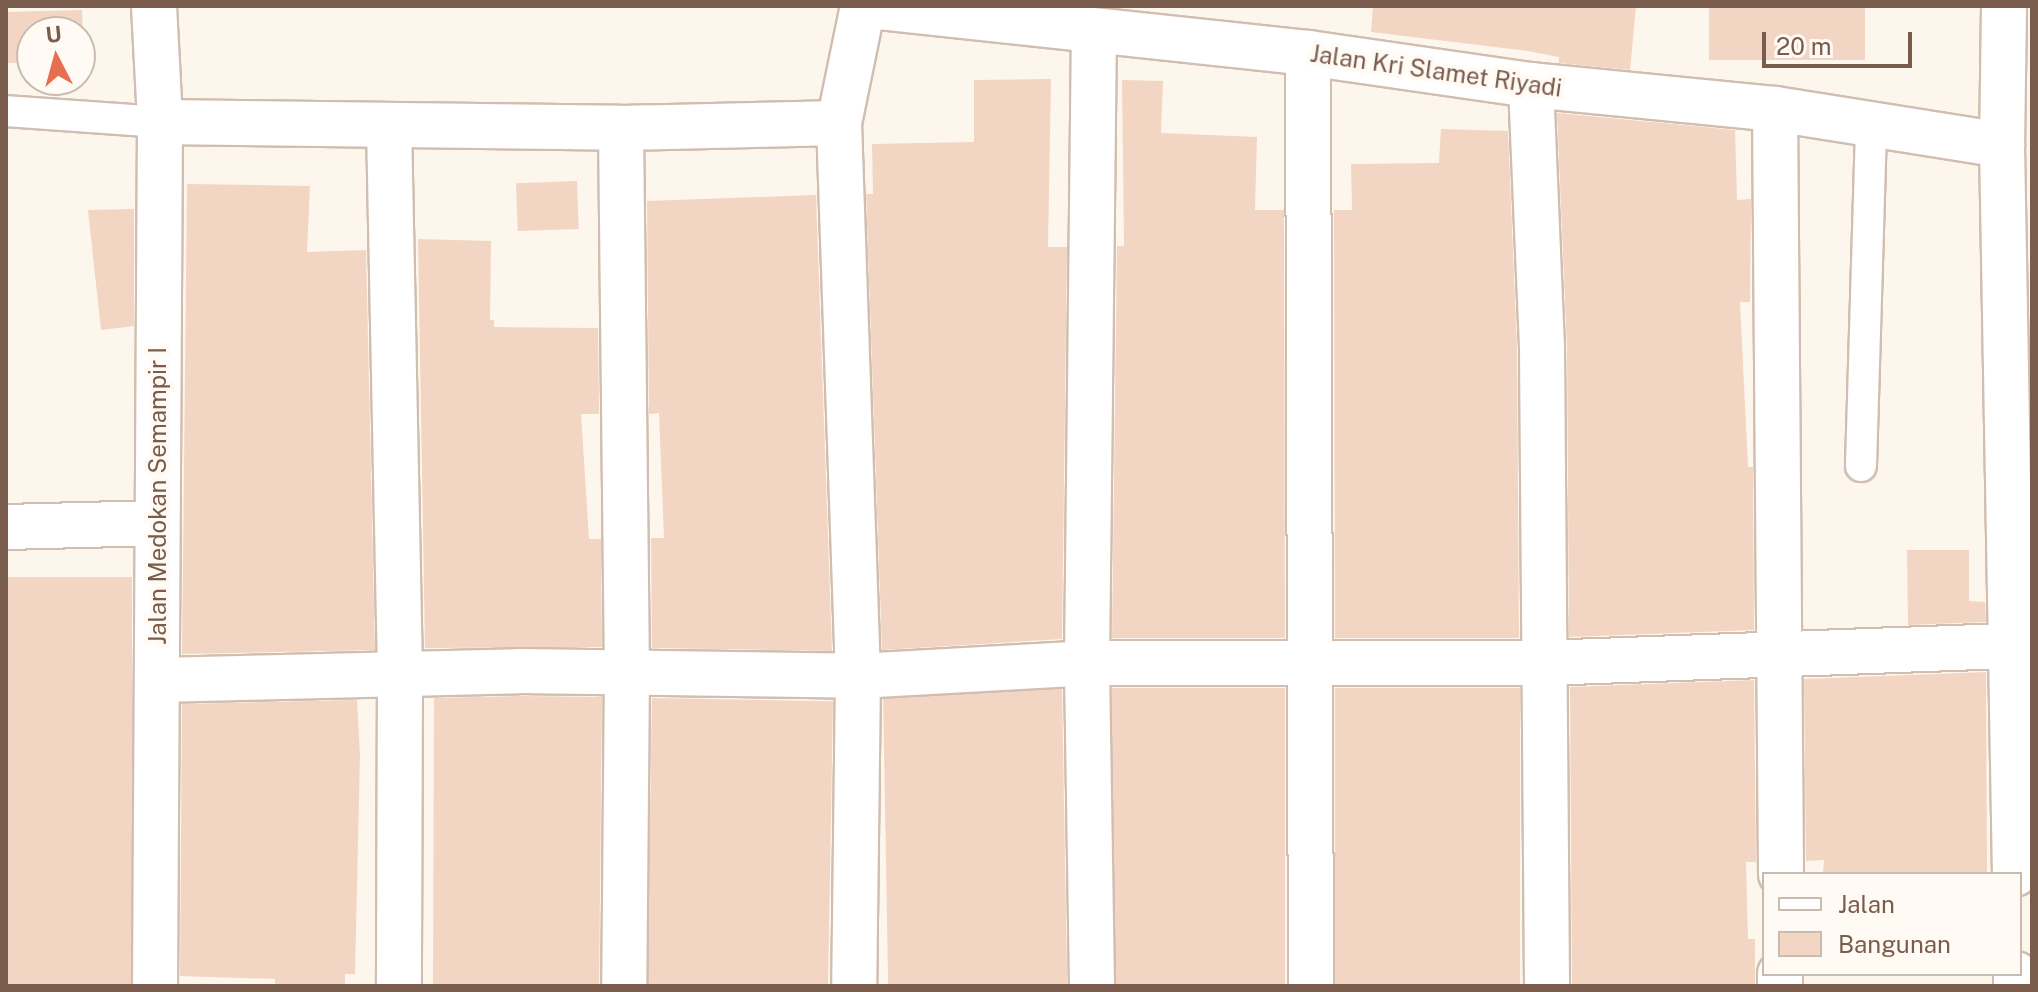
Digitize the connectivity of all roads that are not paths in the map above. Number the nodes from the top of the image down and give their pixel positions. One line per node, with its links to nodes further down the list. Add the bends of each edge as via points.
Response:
1 (154, 6): 9 (street, Jalan Medokan Semampir I)
2 (866, 6): 4 (street, Jalan Kri Slamet Riyadi); 10 (street)
3 (2004, 6): 14 (street)
4 (1116, 23): 5 (street, Jalan Kri Slamet Riyadi); 21 (street)
5 (1308, 53): 6 (street, Jalan Kri Slamet Riyadi); 20 (street)
6 (1531, 85): 7 (street, Jalan Kri Slamet Riyadi); 22 (street, via 1542,348)
7 (1775, 109): 11 (street, Jalan Kri Slamet Riyadi); 19 (street)
8 (6, 111): 9 (lane)
9 (160, 122): 12 (street); 16 (street, Jalan Medokan Semampir I)
10 (839, 123): 13 (street); 25 (street)
11 (1871, 124): 14 (street, Jalan Kri Slamet Riyadi); 15 (lane)
12 (389, 125): 13 (street); 24 (street)
13 (621, 128): 23 (street)
14 (2002, 145): 18 (street)
15 (1861, 466)
16 (157, 523): 17 (street); 26 (street, Jalan Medokan Semampir I)
17 (6, 527)
18 (2014, 646): 19 (street); 28 (street)
19 (1779, 653): 22 (street); 27 (street)
20 (1312, 662): 21 (street); 22 (street); 34 (street)
21 (1087, 663): 25 (street); 33 (street)
22 (1543, 663): 35 (street)
23 (627, 671): 24 (street); 25 (street); 31 (street)
24 (400, 673): 26 (street); 30 (street)
25 (858, 676): 32 (street)
26 (158, 680): 29 (street, Jalan Medokan Semampir I)
27 (1781, 872)
28 (2015, 872)
29 (155, 986)
30 (399, 986)
31 (624, 986)
32 (854, 986)
33 (1092, 986)
34 (1311, 986)
35 (1547, 986)

